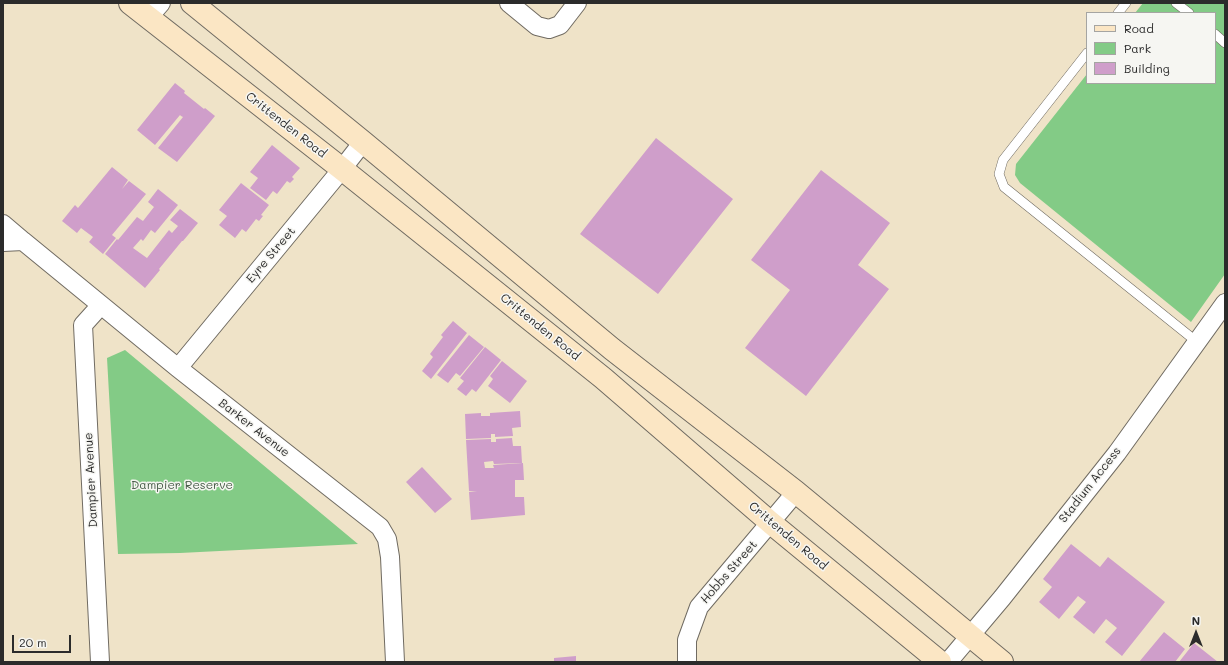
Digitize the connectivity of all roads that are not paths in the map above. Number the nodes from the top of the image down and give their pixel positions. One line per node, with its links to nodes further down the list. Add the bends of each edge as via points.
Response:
1 (130, 3): 7 (main road, Crittenden Road)
2 (192, 3): 13 (main road)
3 (509, 3): 4 (street, via 537,26 549,29 560,25)
4 (577, 3)
5 (1126, 3): 8 (lane)
6 (1176, 3): 9 (lane)
7 (155, 10): 14 (main road, Crittenden Road)
8 (1119, 12)
9 (1188, 12)
10 (1216, 35): 11 (lane)
11 (1225, 43)
12 (1086, 54): 20 (lane, via 1003,160 999,174 1004,188)
13 (363, 142): 14 (street, Eyre Street); 22 (main road, via 612,349)
14 (342, 169): 21 (street, Eyre Street); 23 (main road, Crittenden Road, via 603,378)
15 (3, 224): 16 (street, Barker Avenue)
16 (23, 241): 17 (street); 19 (street, Barker Avenue)
17 (3, 242)
18 (1225, 303): 20 (street, Stadium Access)
19 (101, 305): 21 (street, Barker Avenue); 25 (street, Dampier Avenue, via 83,325)
20 (1197, 342): 24 (street, Stadium Access, via 1117,453)
21 (178, 368): 26 (street, Barker Avenue, via 380,527 387,539 390,557)
22 (796, 492): 23 (street, Hobbs Street); 24 (main road)
23 (771, 523): 27 (street, Hobbs Street, via 699,607 687,640); 28 (main road, Crittenden Road)
24 (970, 636): 29 (street, Stadium Access); 30 (main road)
25 (100, 662)
26 (395, 662)
27 (688, 662)
28 (940, 662)
29 (948, 662)
30 (1002, 662)

